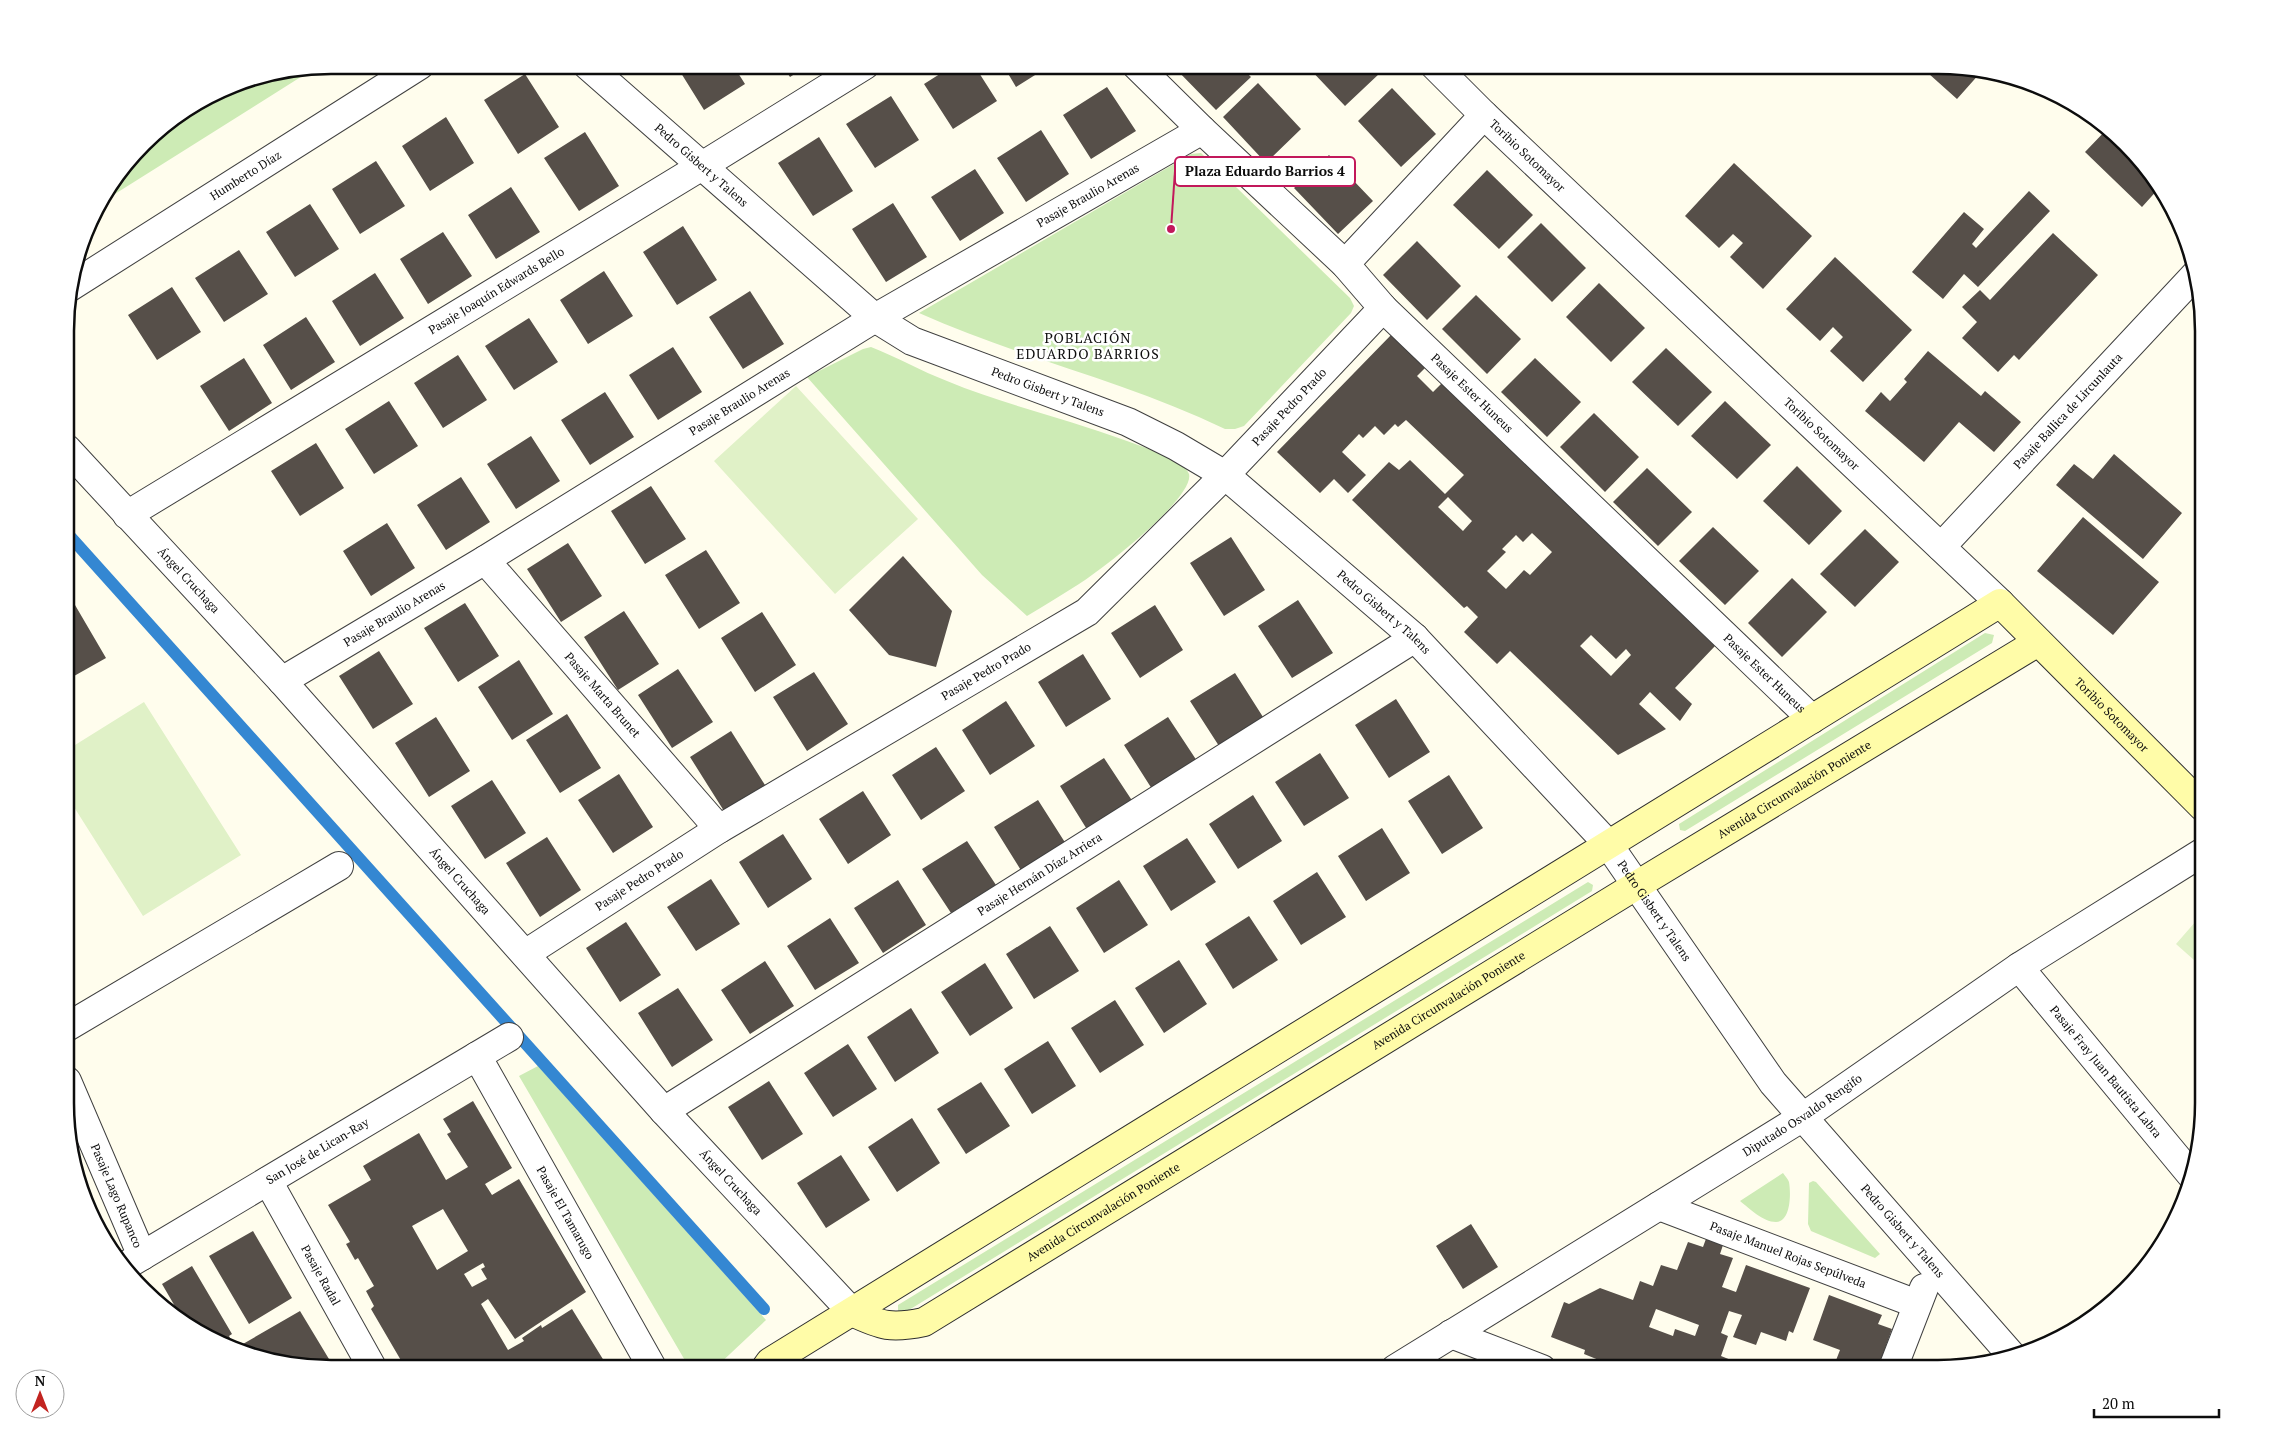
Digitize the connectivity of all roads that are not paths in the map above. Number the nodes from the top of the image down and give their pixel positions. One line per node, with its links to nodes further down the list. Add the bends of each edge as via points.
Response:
1 (406, 74): 10 (street, Humberto Díaz)
2 (597, 74): 8 (street, Pedro Gisbert y Talens)
3 (850, 74): 8 (street, Pasaje Joaquín Edwards Bello)
4 (1145, 74): 7 (street, Pasaje Ester Huneus)
5 (1443, 74): 6 (street, Toribio Sotomayor)
6 (1484, 115): 9 (street); 17 (street, Toribio Sotomayor)
7 (1202, 130): 9 (street, Pasaje Ester Huneus); 13 (street, Pasaje Braulio Arenas)
8 (702, 166): 13 (street, Pedro Gisbert y Talens); 16 (street, Pasaje Joaquín Edwards Bello)
9 (1345, 264): 12 (street, Pasaje Ester Huneus)
10 (79, 281)
11 (2190, 281): 17 (street, Pasaje Ballica de Lircunlauta)
12 (1382, 308): 15 (street, Pasaje Pedro Prado); 23 (street, Pasaje Ester Huneus)
13 (875, 318): 15 (street, Pedro Gisbert y Talens, via 912,341 1156,434); 18 (street, Pasaje Braulio Arenas)
14 (74, 457): 16 (street, Ángel Cruchaga)
15 (1225, 475): 20 (street, Pedro Gisbert y Talens); 25 (street, Pasaje Pedro Prado, via 1087,612)
16 (127, 515): 22 (street, Ángel Cruchaga)
17 (1941, 547): 19 (street, Toribio Sotomayor)
18 (485, 560): 22 (street, Pasaje Braulio Arenas); 25 (street, Pasaje Marta Brunet)
19 (2000, 603): 21 (street, Toribio Sotomayor); 23 (street)
20 (1415, 638): 26 (street, Pedro Gisbert y Talens); 36 (street, Pasaje Hernán Díaz Arriera)
21 (2038, 642): 24 (street, Toribio Sotomayor); 29 (street, Avenida Circunvalación Poniente)
22 (282, 681): 30 (street, Ángel Cruchaga)
23 (1812, 719): 26 (street)
24 (2195, 798)
25 (719, 829): 30 (street, Pasaje Pedro Prado)
26 (1608, 844): 29 (street, Pedro Gisbert y Talens); 44 (street)
27 (2195, 858): 31 (street, Diputado Osvaldo Rengifo)
28 (338, 866): 32 (street)
29 (1636, 884): 37 (street, Pedro Gisbert y Talens, via 1773,1083); 44 (street, Avenida Circunvalación Poniente, via 924,1322 904,1327 880,1325)
30 (524, 954): 36 (street, Ángel Cruchaga)
31 (2020, 967): 37 (street, Diputado Osvaldo Rengifo); 38 (street, Pasaje Fray Juan Bautista Labra)
32 (74, 1024)
33 (509, 1037): 34 (street, San José de Lican-Ray)
34 (477, 1056): 39 (street, San José de Lican-Ray); 48 (street, Pasaje El Tamarugo)
35 (74, 1100): 41 (street, Pasaje Lago Rupanco)
36 (664, 1112): 44 (street, Ángel Cruchaga)
37 (1803, 1117): 40 (street, Diputado Osvaldo Rengifo); 42 (street, Pedro Gisbert y Talens)
38 (2186, 1169)
39 (268, 1181): 41 (street, San José de Lican-Ray); 47 (street, Pasaje Radal)
40 (1659, 1206): 43 (street, Pasaje Manuel Rojas Sepúlveda); 45 (street, Diputado Osvaldo Rengifo)
41 (134, 1261)
42 (1934, 1267): 43 (street); 46 (street, Pedro Gisbert y Talens)
43 (1917, 1304): 52 (street)
44 (852, 1312): 49 (street)
45 (1450, 1334): 50 (street, Diputado Osvaldo Rengifo); 51 (street)
46 (2007, 1350)
47 (368, 1360)
48 (648, 1360)
49 (773, 1360)
50 (1409, 1360)
51 (1518, 1360)
52 (1896, 1360)

